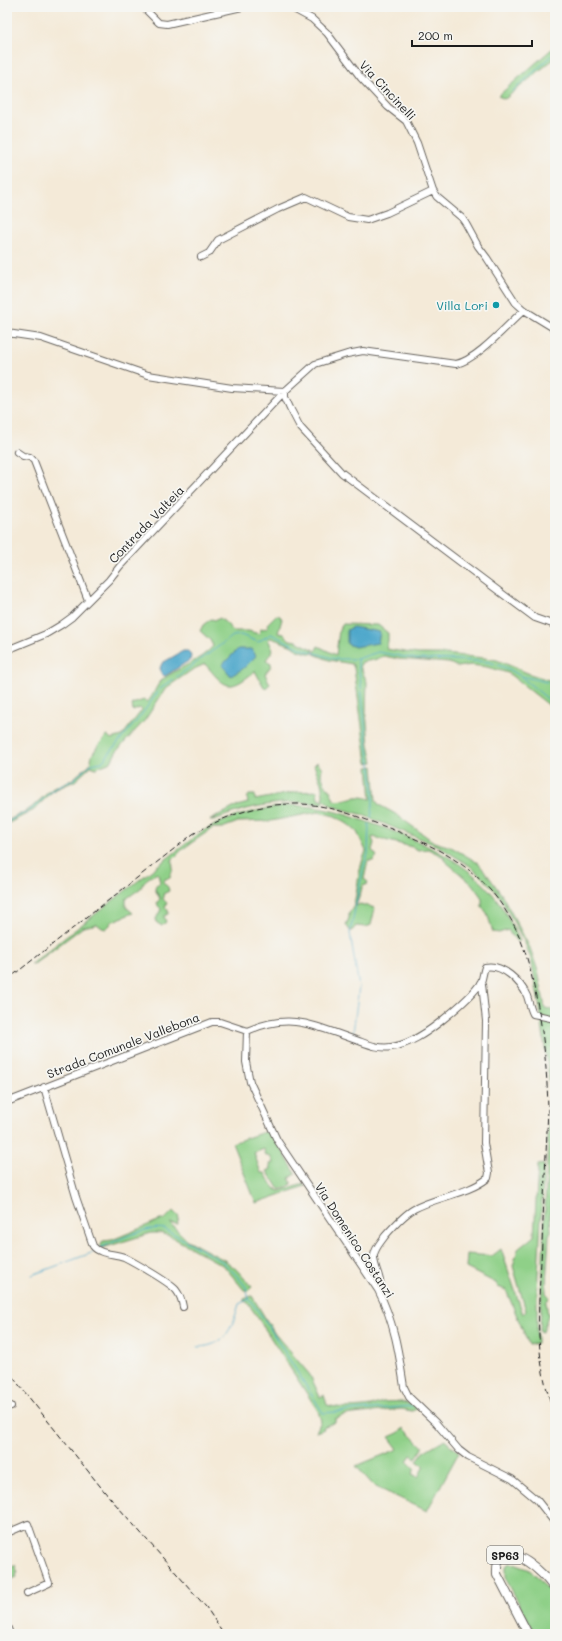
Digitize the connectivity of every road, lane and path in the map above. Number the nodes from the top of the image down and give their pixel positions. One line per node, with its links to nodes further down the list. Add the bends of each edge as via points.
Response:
1 (143, 7): 2 (street, via 159,23 167,24)
2 (242, 7)
3 (290, 7): 4 (street, Via Cincinelli, via 312,19 327,33 361,78 388,107 406,121 417,143)
4 (433, 191): 5 (street, via 367,220 348,218 306,197 218,240 209,253); 6 (street, Via Cincinelli, via 462,218 511,296)
5 (201, 257)
6 (524, 310): 7 (street, Via Cincinelli); 9 (street, Contrada Valteia, via 463,363 363,351 315,364)
7 (555, 329)
8 (7, 333): 9 (street, via 41,338 148,375 232,388)
9 (285, 391): 11 (street, Contrada Valteia); 12 (street, via 300,427 342,473 535,618)
10 (17, 452): 11 (street, via 34,461)
11 (88, 600): 13 (street, Contrada Valteia, via 61,625)
12 (555, 625)
13 (7, 650)
14 (480, 983): 15 (street, via 485,967 500,969 520,985 527,996 532,1014); 16 (street, via 458,1007 434,1026 410,1042 392,1047 377,1047 328,1029 297,1022 265,1024); 19 (street, via 486,1021 484,1143 488,1178 478,1186 413,1209 390,1230 374,1255 381,1280)
15 (555, 1020)
16 (247, 1031): 17 (street, Strada Comunale Vallebona, via 227,1023 212,1022); 19 (street, Via Domenico Costanzi, via 246,1062 250,1082 277,1140)
17 (44, 1087): 18 (street, Strada Comunale Vallebona); 20 (street, via 93,1246 97,1250 123,1257 175,1289)
18 (7, 1102)
19 (378, 1290): 21 (street, Via Domenico Costanzi, via 393,1325 404,1387 409,1396 458,1450 512,1479 537,1500)
20 (183, 1307)
21 (555, 1523)
22 (7, 1534): 24 (street, via 28,1524 49,1583)
23 (555, 1589): 27 (main road, SP63, via 539,1570 522,1559 507,1554 499,1560 497,1574)
24 (27, 1593)
25 (7, 1626): 26 (street)
26 (10, 1634)
27 (528, 1634)

